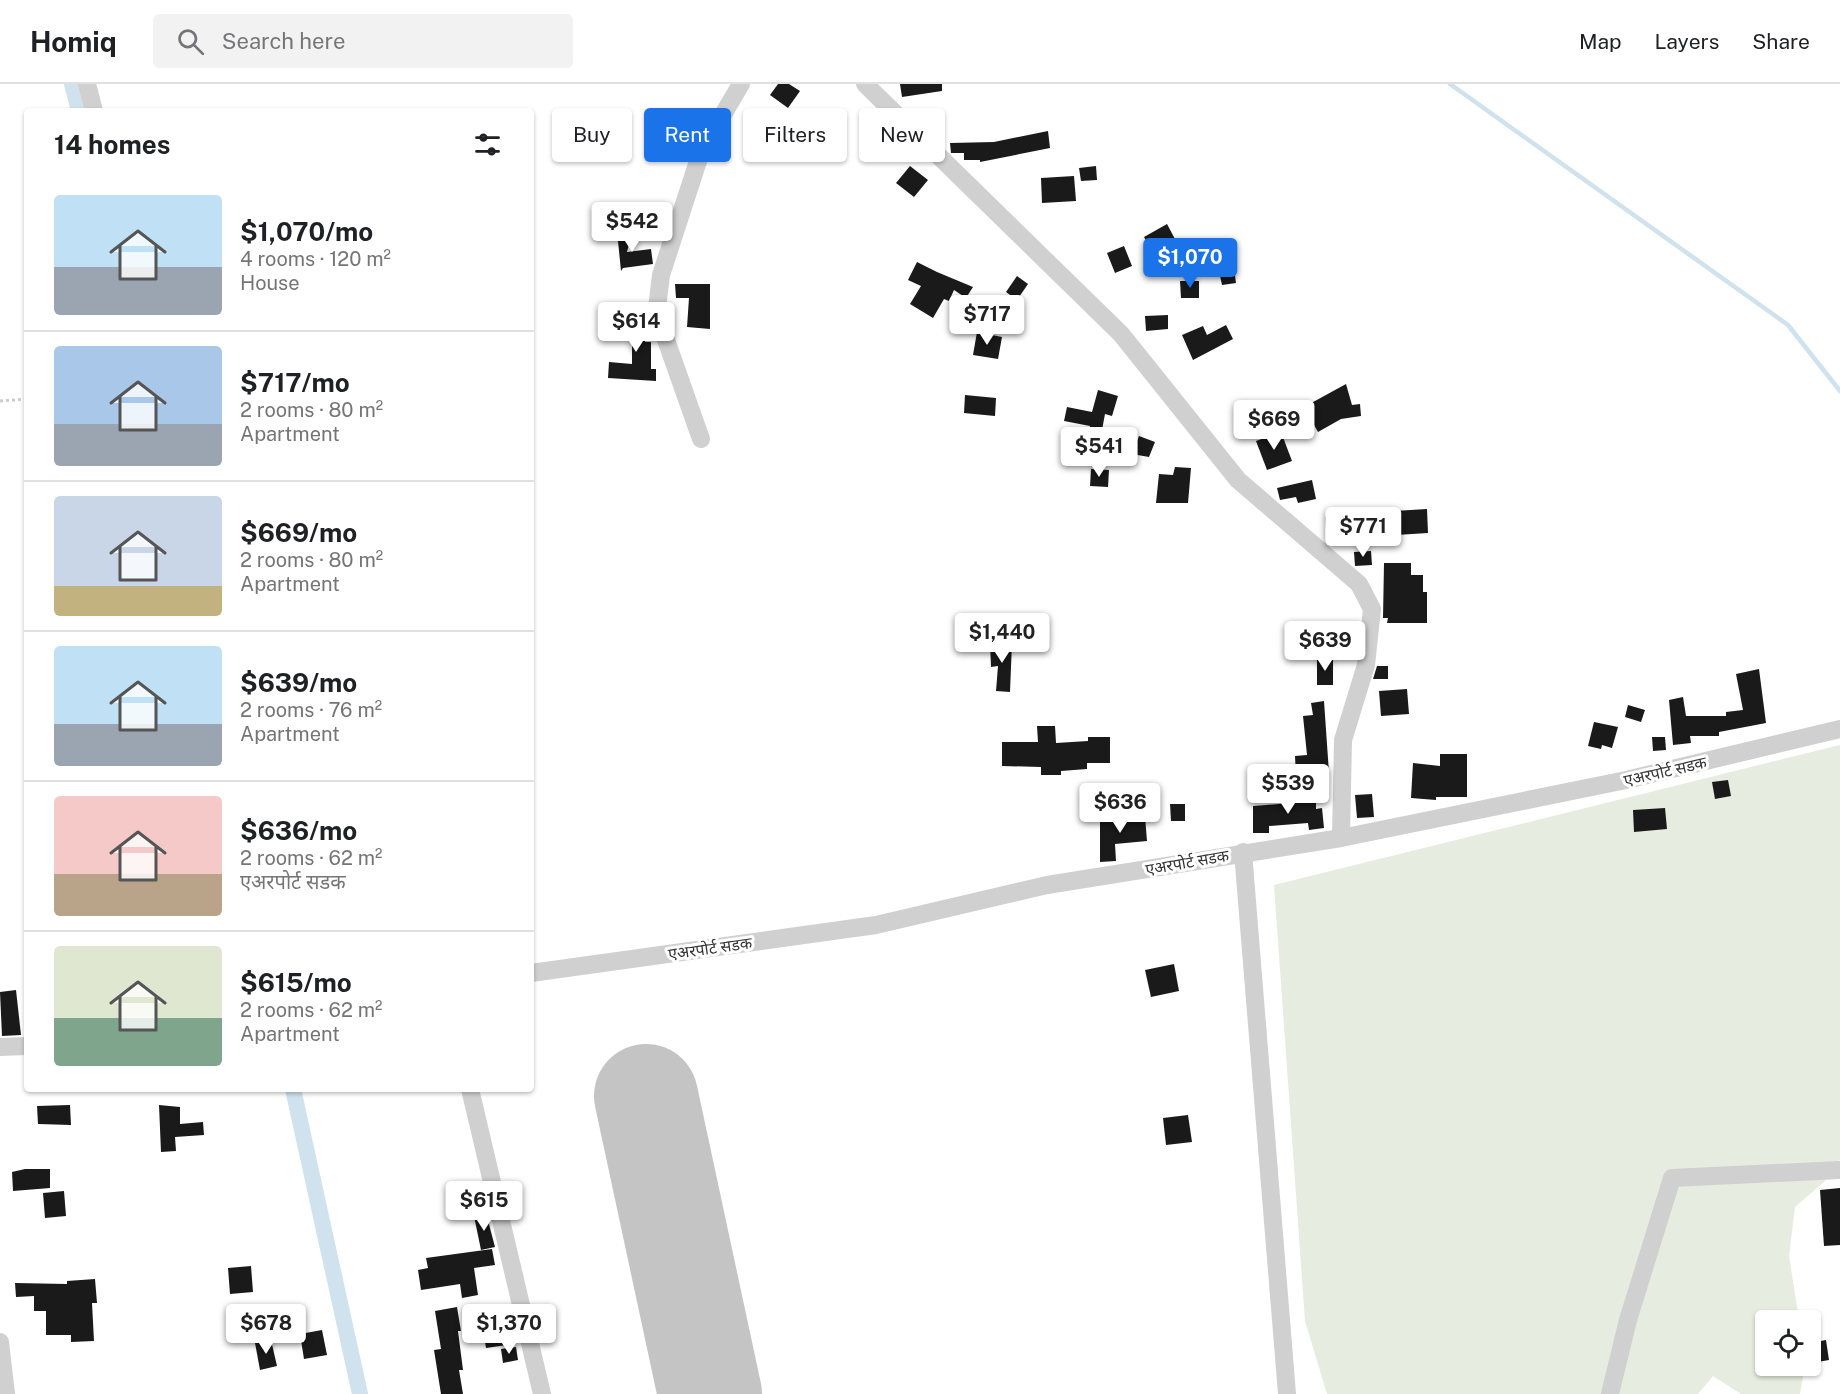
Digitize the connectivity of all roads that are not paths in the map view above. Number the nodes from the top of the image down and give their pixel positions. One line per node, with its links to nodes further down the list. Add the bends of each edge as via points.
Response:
1 (87, 84): 4 (street)
2 (741, 84): 5 (street, via 701,152 661,275 657,308)
3 (865, 84): 7 (street, via 1121,334 1239,480 1359,584 1372,609 1366,665 1343,740)
4 (93, 108)
5 (701, 439)
6 (1840, 729): 7 (street, एअरपोर्ट सडक, via 1626,780)
7 (1341, 838): 8 (street, एअरपोर्ट सडक)
8 (1244, 852): 9 (street, एअरपोर्ट सडक, via 1047,885 876,925); 17 (street)
9 (534, 973)
10 (24, 1046): 11 (street)
11 (0, 1047)
12 (471, 1092): 16 (street)
13 (1840, 1170): 18 (street, via 1672,1178)
14 (0, 1342): 15 (street)
15 (6, 1394)
16 (542, 1394)
17 (1287, 1394)
18 (1611, 1394)

